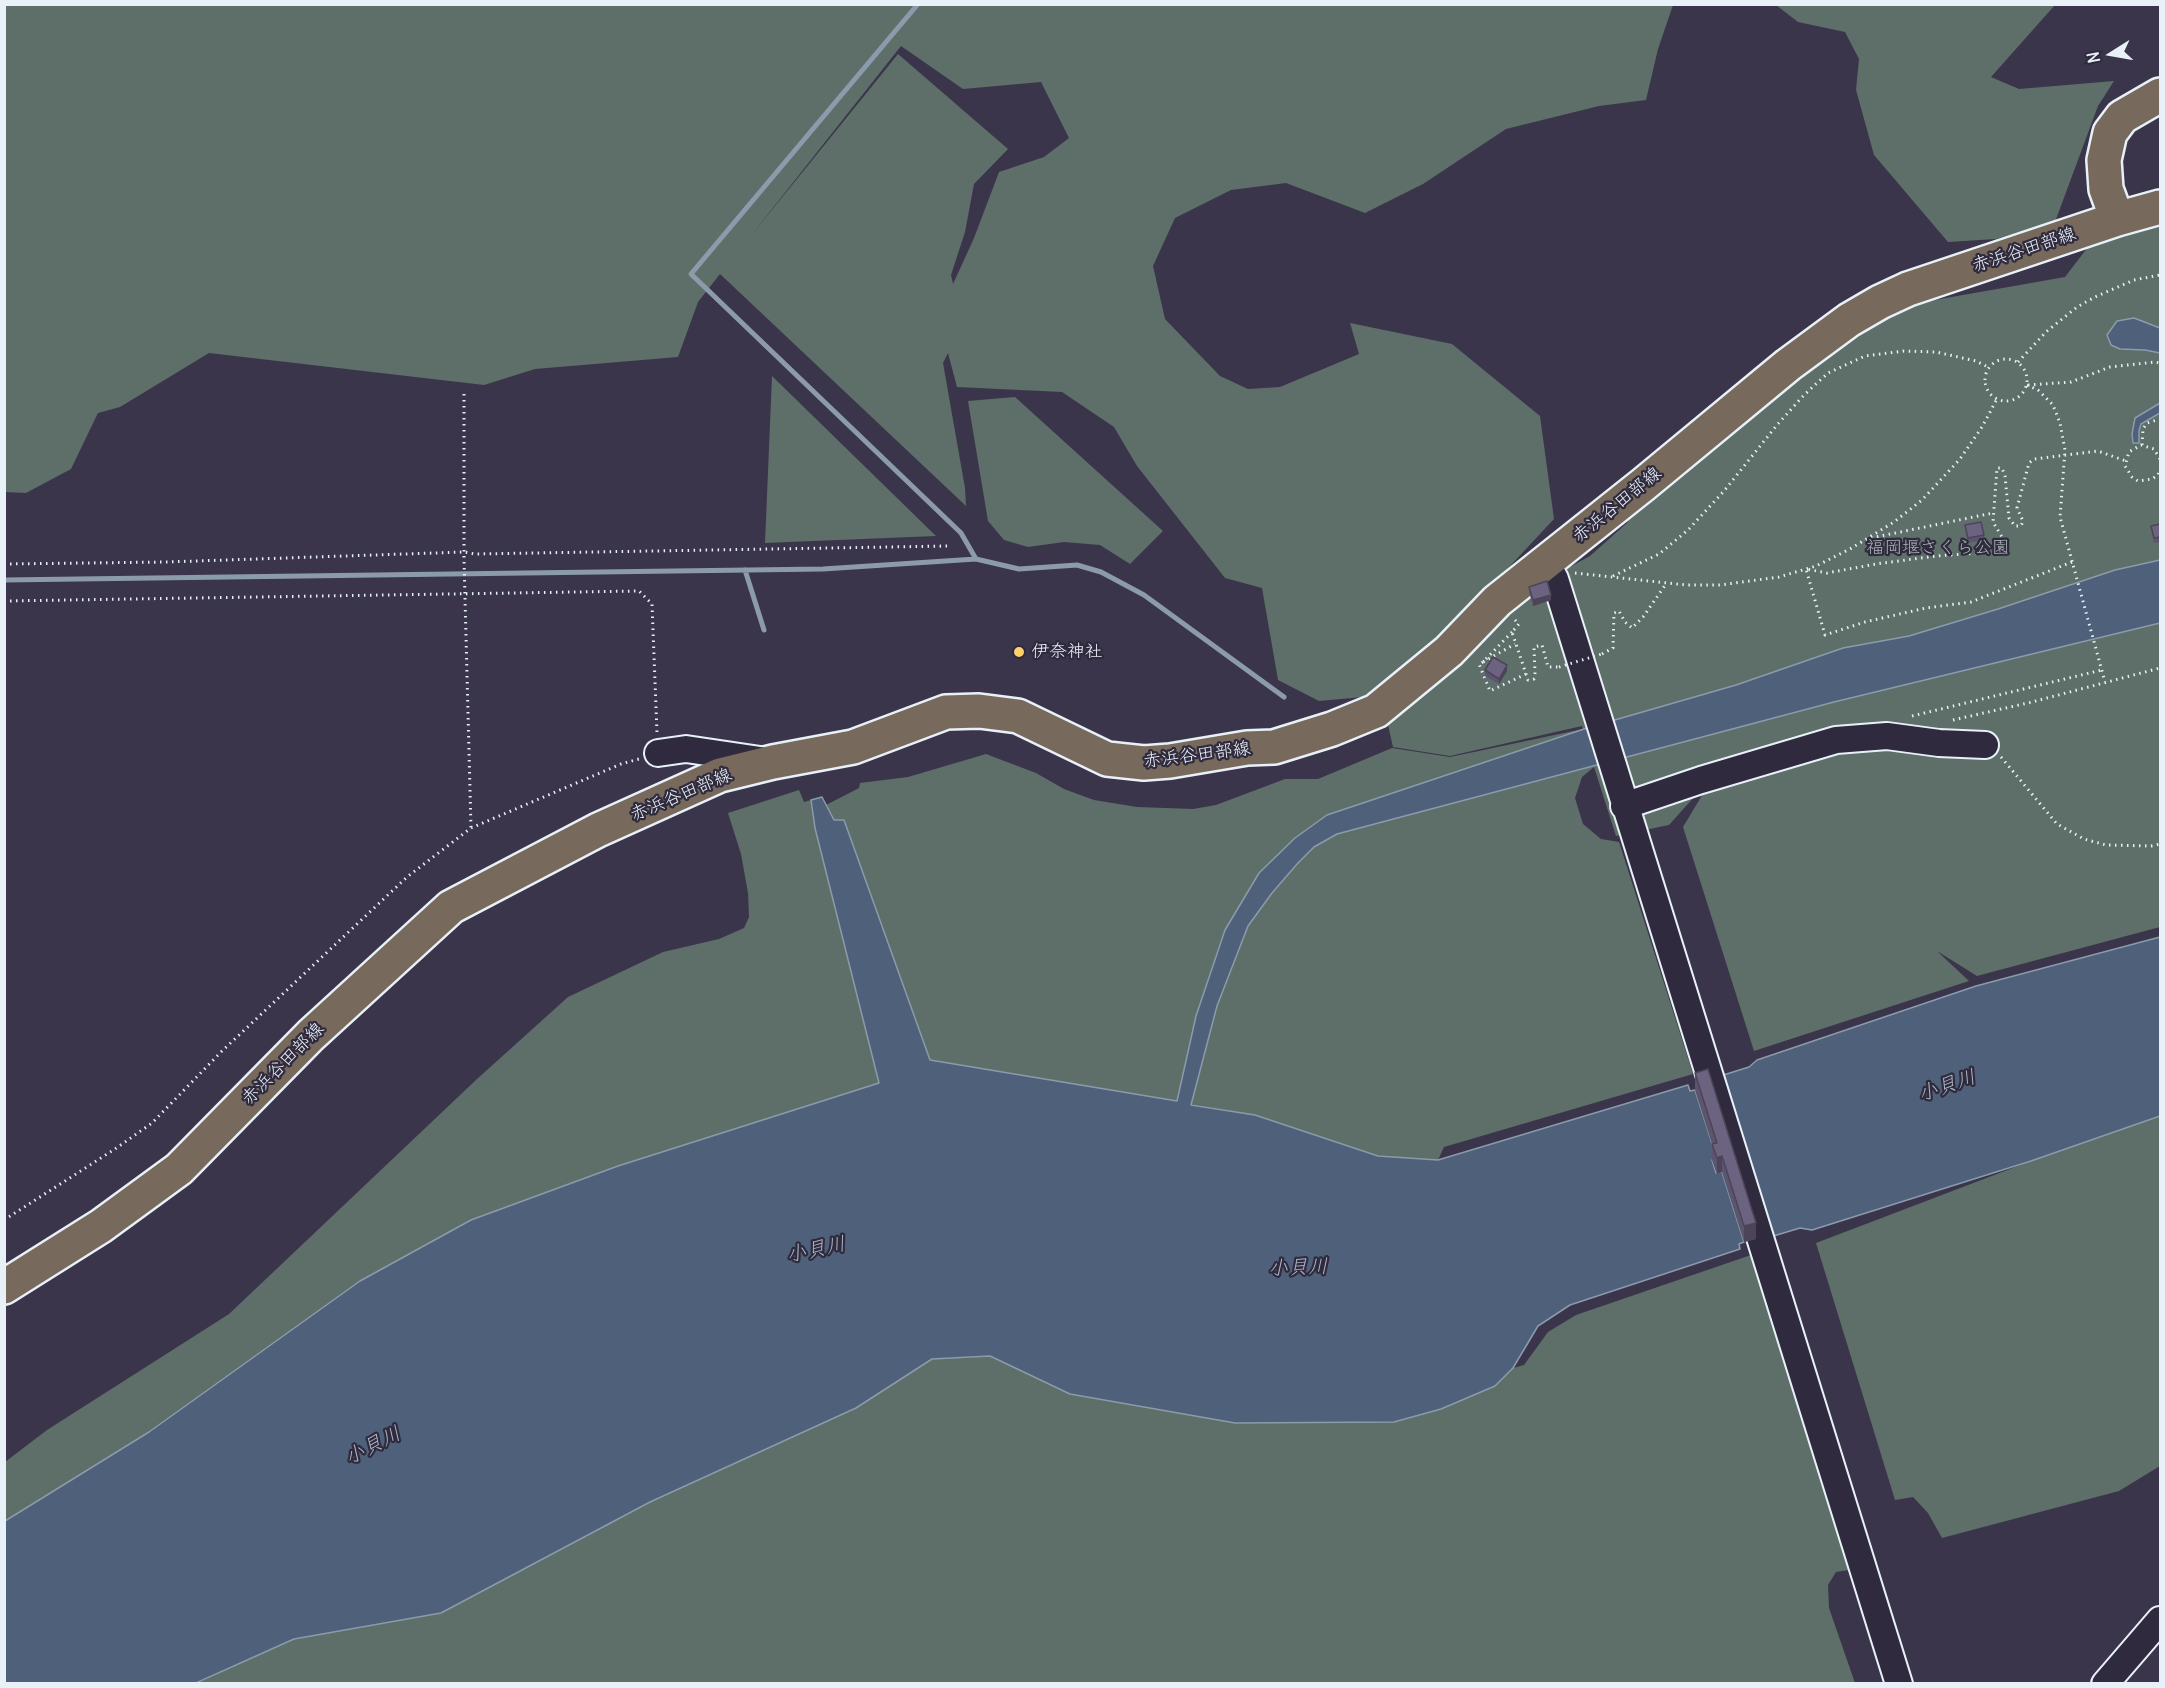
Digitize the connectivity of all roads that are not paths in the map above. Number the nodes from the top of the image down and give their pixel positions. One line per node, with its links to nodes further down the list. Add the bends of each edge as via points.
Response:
1 (2160, 95): 3 (main road, via 2122,117 2109,133 2104,160 2106,189)
2 (2160, 207): 3 (main road, 赤浜谷田部線)
3 (2117, 219): 4 (main road, 赤浜谷田部線, via 1908,289 1849,320 1788,364 1644,484)
4 (1551, 570): 7 (main road, 赤浜谷田部線, via 1497,601 1449,651 1376,711 1274,747 1247,747 1144,763 1107,759 1018,716 979,711 946,712 853,747); 8 (street)
5 (1985, 745): 8 (street, via 1887,736 1836,740 1701,780)
6 (658, 753): 7 (street, via 686,749)
7 (773, 762): 9 (main road, 赤浜谷田部線, via 720,775 598,830 451,907 311,1035 178,1169 101,1226)
8 (1622, 798): 11 (street)
9 (4, 1287)
10 (2160, 1620): 12 (street)
11 (1899, 1683)
12 (2105, 1683)

